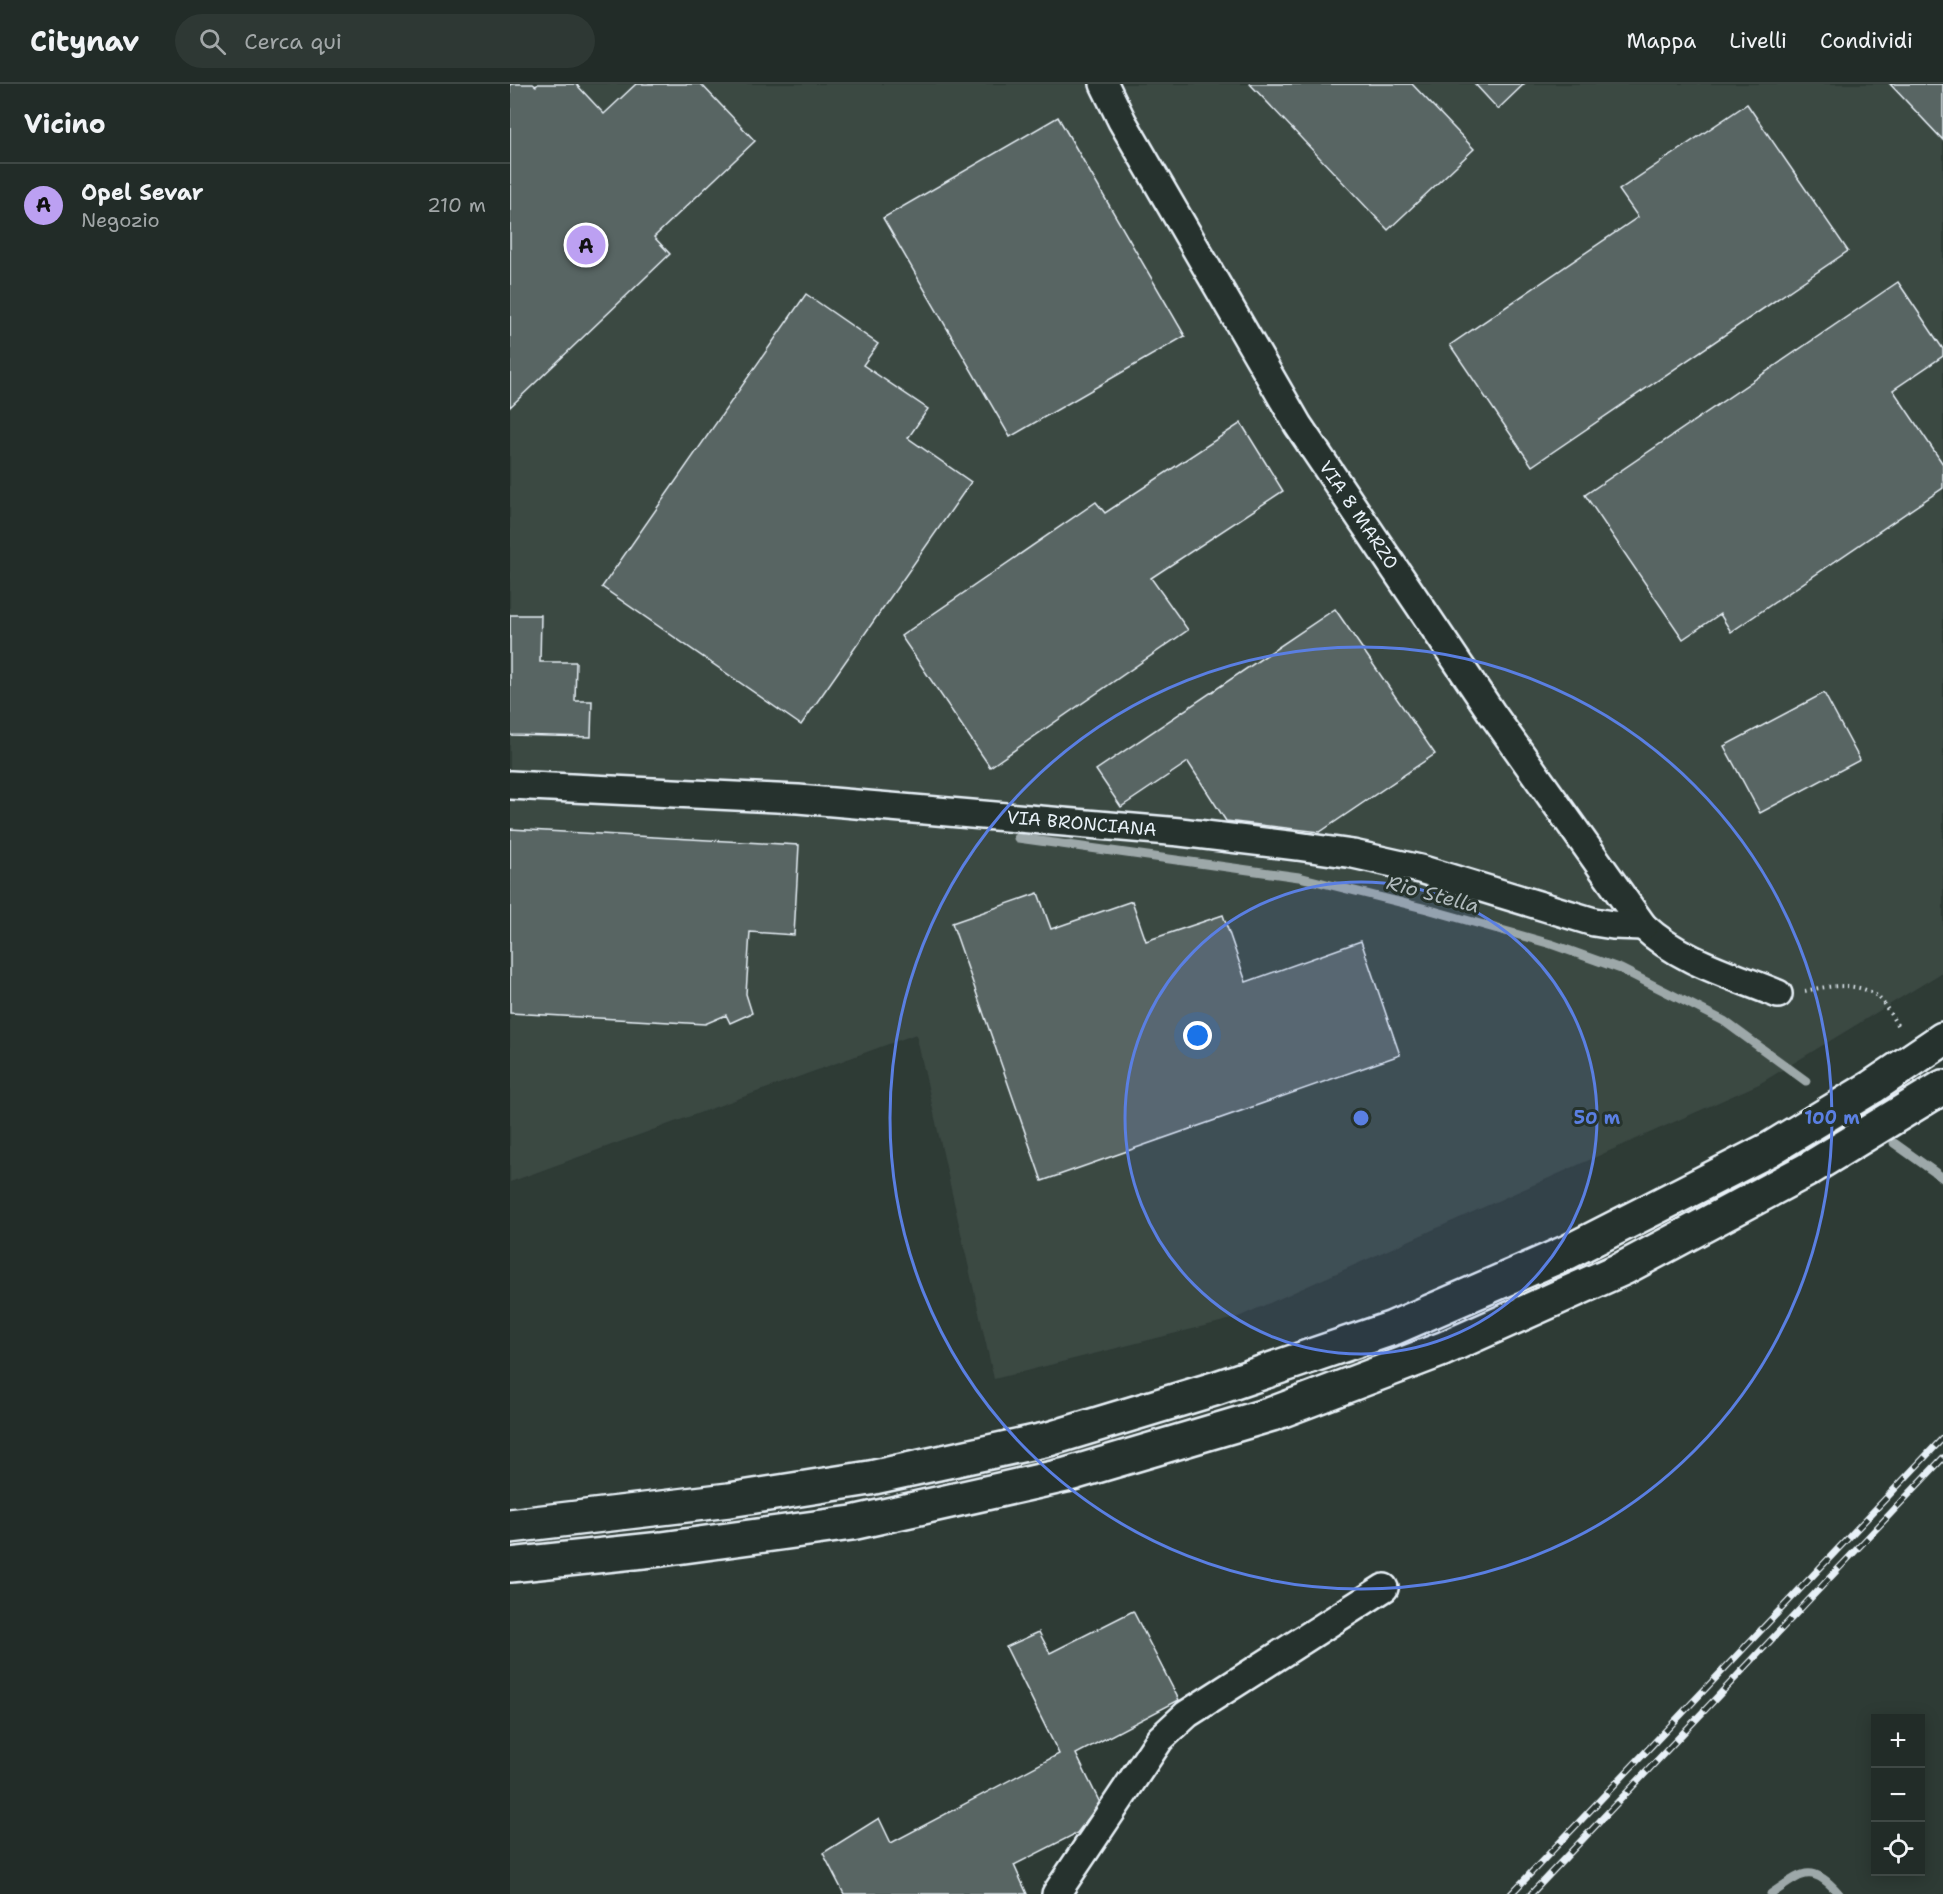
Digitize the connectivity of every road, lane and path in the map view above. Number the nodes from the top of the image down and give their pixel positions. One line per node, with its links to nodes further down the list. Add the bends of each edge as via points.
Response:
1 (1104, 84): 3 (street, VIA 8 MARZO, via 1298,425 1491,712)
2 (510, 785): 3 (street, VIA BRONCIANA, via 798,799 1297,846 1420,869 1594,922)
3 (1643, 926): 4 (street, VIA 8 MARZO, via 1674,951)
4 (1778, 994): 5 (path, via 1817,988 1866,990 1878,997)
5 (1899, 1028)
6 (1943, 1040): 8 (highway, via 1770,1149 1568,1252 1393,1328 1214,1389 1049,1439 870,1478 729,1500)
7 (1943, 1087): 9 (highway, via 1807,1170 1624,1268 1443,1349 1272,1414 1066,1475 852,1523)
8 (510, 1526)
9 (510, 1565)
10 (1384, 1588): 11 (street, via 1187,1714 1170,1729)
11 (1056, 1894)

